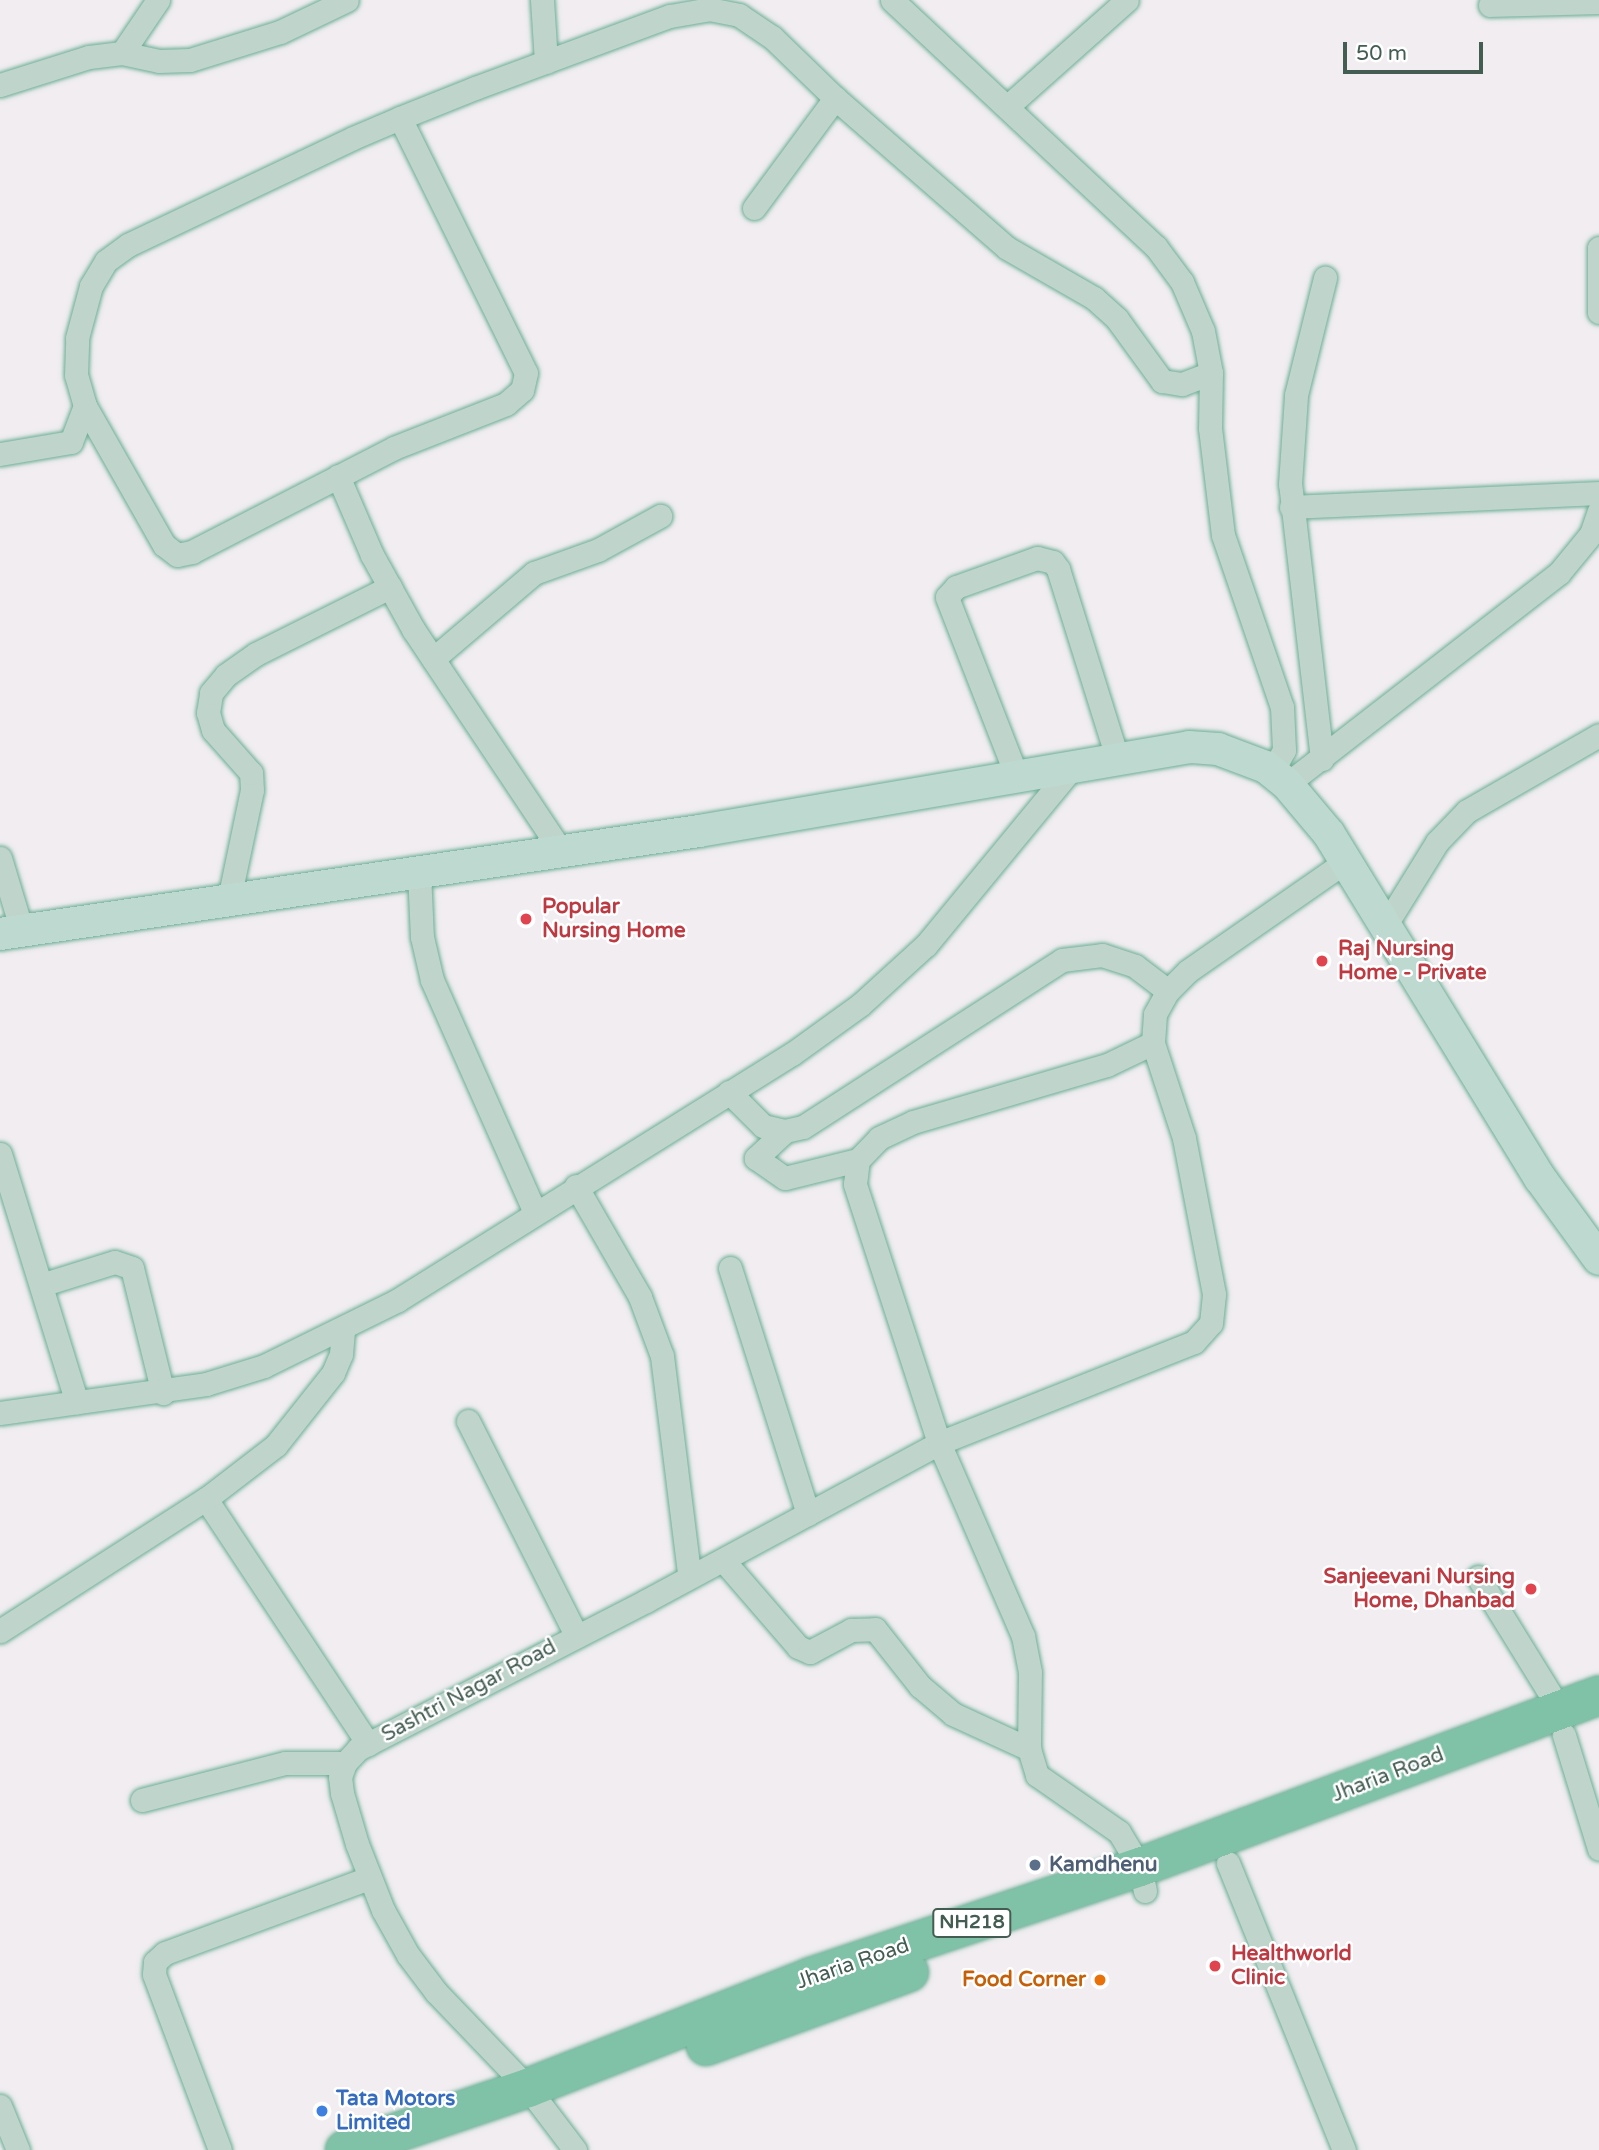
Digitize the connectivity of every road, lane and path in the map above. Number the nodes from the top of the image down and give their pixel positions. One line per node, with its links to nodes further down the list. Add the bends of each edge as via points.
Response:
1 (158, 0): 8 (street)
2 (347, 0): 8 (street, via 280,32 190,60 159,61)
3 (542, 0): 9 (street)
4 (892, 0): 12 (street)
5 (1127, 0): 12 (street)
6 (1599, 2): 7 (street)
7 (1490, 5)
8 (122, 53): 10 (street, via 89,57)
9 (546, 62): 11 (street, via 670,16 709,9 739,15 772,37); 13 (street)
10 (0, 85)
11 (835, 98): 14 (street); 18 (street, via 1007,248 1094,298 1117,319 1162,381 1182,384)
12 (1009, 106): 18 (street, via 1156,247 1182,282 1203,331)
13 (400, 118): 19 (street, via 139,239 106,261 91,286 76,338 76,374); 21 (street, via 526,373 522,390 506,404 449,424)
14 (754, 208)
15 (1599, 248): 17 (street)
16 (1325, 278): 23 (street, via 1290,435)
17 (1599, 312)
18 (1211, 373): 33 (street, via 1211,442 1223,536 1286,728)
19 (85, 406): 20 (street, via 71,442); 21 (street, via 164,545 177,555 192,552)
20 (0, 454)
21 (338, 476): 26 (street)
22 (1599, 494): 23 (street)
23 (1291, 507): 30 (street)
24 (1599, 512): 30 (street, via 1591,534 1559,573 1417,680)
25 (660, 516): 27 (street, via 598,550 534,573)
26 (390, 587): 27 (street); 38 (street, via 256,654 226,675 211,694 208,713 213,730 251,773 252,790)
27 (433, 659): 34 (street)
28 (1599, 736): 39 (street, via 1467,811 1437,842)
29 (1118, 760): 31 (main road); 32 (street, via 1058,569 1053,562 1037,558 956,587 947,597); 33 (main road, via 1189,747 1218,749 1242,755)
30 (1322, 760): 33 (street)
31 (1072, 768): 32 (main road); 43 (street, via 926,945 860,1005)
32 (1017, 778): 34 (main road)
33 (1280, 778): 36 (main road)
34 (562, 852): 37 (main road)
35 (0, 858): 40 (street)
36 (1345, 862): 39 (main road); 41 (street, via 1188,971)
37 (419, 872): 38 (main road); 48 (street, via 422,937 432,980)
38 (229, 899): 40 (main road)
39 (1385, 926): 49 (main road, via 1540,1178)
40 (11, 933)
41 (1168, 991): 42 (street, via 1156,1014); 44 (street, via 1135,967 1102,955 1062,960 803,1127)
42 (1153, 1044): 46 (street, via 1057,1082 914,1122 879,1138); 57 (street, Sashtri Nagar Road, via 1184,1139 1214,1294 1211,1323 1194,1342)
43 (729, 1092): 44 (street, via 763,1126); 47 (street)
44 (785, 1131): 46 (street, via 756,1158 786,1178)
45 (0, 1154): 51 (street)
46 (859, 1160): 57 (street, via 855,1184)
47 (576, 1186): 48 (street); 61 (street, via 640,1297 662,1356)
48 (534, 1212): 52 (street)
49 (1599, 1259)
50 (730, 1268): 59 (street)
51 (41, 1285): 53 (street, via 115,1262 132,1268); 54 (street)
52 (343, 1331): 53 (street, via 264,1366); 58 (street, via 341,1354 317,1397 276,1445)
53 (163, 1392): 54 (street)
54 (77, 1402): 55 (street)
55 (0, 1413)
56 (468, 1421): 64 (street)
57 (939, 1443): 59 (street, Sashtri Nagar Road); 68 (street, via 1023,1636 1030,1672)
58 (206, 1499): 63 (street); 67 (street)
59 (808, 1514): 60 (street, Sashtri Nagar Road)
60 (723, 1560): 61 (street, Sashtri Nagar Road); 68 (street, via 798,1647 810,1652 851,1630 875,1629 920,1686 944,1707)
61 (689, 1574): 64 (street, Sashtri Nagar Road)
62 (1478, 1577): 66 (street)
63 (0, 1631)
64 (576, 1635): 67 (street, Sashtri Nagar Road)
65 (1599, 1695): 66 (highway, Jharia Road / NH218)
66 (1574, 1722): 71 (street); 72 (highway, Jharia Road / NH218); 74 (highway, Jharia Road / NH218)
67 (368, 1744): 69 (street, Sashtri Nagar Road)
68 (1030, 1749): 74 (street, via 1037,1775 1119,1832)
69 (345, 1763): 70 (street, via 285,1763); 73 (street, via 340,1777 342,1793)
70 (142, 1800)
71 (1599, 1849)
72 (1228, 1863): 74 (highway, Jharia Road / NH218); 82 (street)
73 (369, 1878): 75 (street, via 408,1955 436,1993); 78 (street, via 164,1953 155,1962 154,1974)
74 (1143, 1879): 75 (highway, Jharia Road / NH218, via 873,1984)
75 (536, 2097): 79 (highway, Jharia Road / NH218); 80 (highway, Jharia Road / NH218); 81 (street)
76 (0, 2106): 77 (street)
77 (18, 2150)
78 (220, 2150)
79 (345, 2150)
80 (412, 2150)
81 (575, 2150)
82 (1344, 2150)

